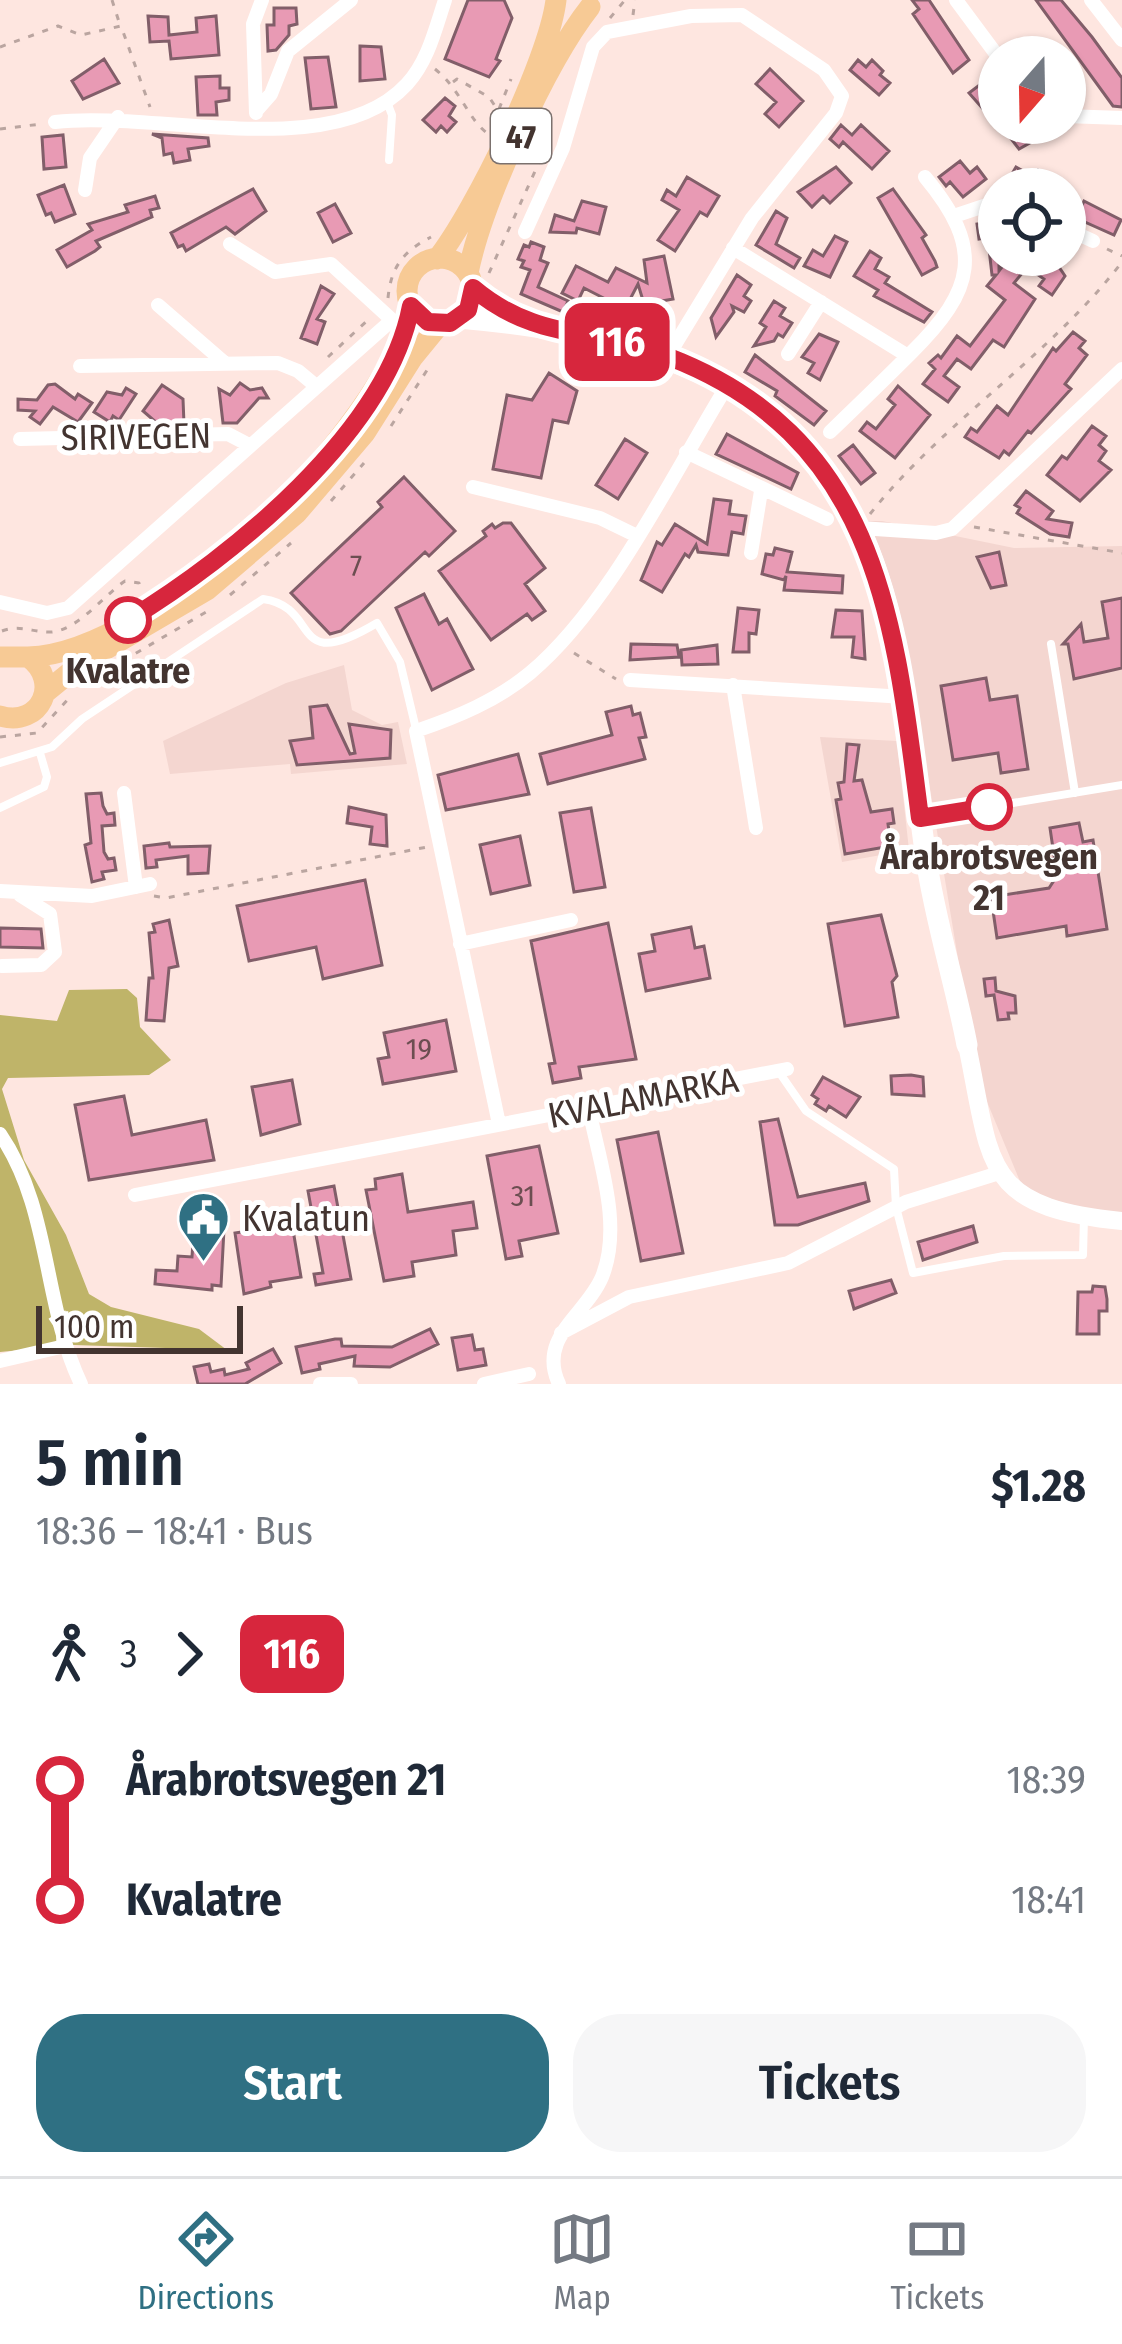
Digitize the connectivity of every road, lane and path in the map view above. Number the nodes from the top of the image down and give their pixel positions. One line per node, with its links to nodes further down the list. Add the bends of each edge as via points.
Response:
1 (112, 0): 10 (path)
2 (262, 0): 21 (street, via 253,24)
3 (351, 0): 21 (street, via 288,51)
4 (445, 0): 14 (street)
5 (560, 0): 9 (main road, 47); 44 (main road, 47, via 508,128)
6 (625, 0): 9 (path)
7 (956, 0): 11 (street)
8 (1091, 0): 12 (street)
9 (601, 8): 46 (main road, 47, via 562,46 482,221)
10 (121, 26): 13 (path, via 81,35 58,26); 25 (path)
11 (983, 36)
12 (1122, 40)
13 (0, 46)
14 (424, 60): 16 (path); 19 (street)
15 (518, 67): 20 (path)
16 (453, 83): 17 (path); 18 (path)
17 (482, 94): 18 (path); 20 (path)
18 (465, 100): 20 (path, via 490,134)
19 (387, 102): 29 (street, via 345,122); 32 (lane)
20 (498, 110)
21 (256, 111): 29 (street)
22 (1086, 117): 24 (street)
23 (118, 118): 25 (street); 26 (street); 34 (street, via 90,158)
24 (1122, 118)
25 (154, 120): 29 (street)
26 (55, 122): 28 (path)
27 (539, 125): 46 (path, via 548,130 535,156 541,158)
28 (0, 129)
29 (256, 129)
30 (532, 141): 31 (path)
31 (525, 156)
32 (389, 160)
33 (925, 177): 36 (street)
34 (85, 190)
35 (978, 208): 36 (street)
36 (955, 216): 55 (street, via 966,257 962,290)
37 (525, 232): 43 (street, via 598,38 718,13 742,15 779,38 833,79 842,96)
38 (436, 234): 50 (path, via 400,258)
39 (1086, 238): 40 (street)
40 (1093, 241): 45 (path)
41 (230, 244): 50 (street, via 275,272 332,264)
42 (490, 247): 46 (path)
43 (733, 248): 47 (street); 54 (street)
44 (437, 259): 46 (main road); 49 (main road, 47, via 412,275)
45 (1122, 259): 68 (path, via 1003,384 934,442)
46 (480, 279): 51 (main road, 47, via 468,310); 52 (main road, via 502,312)
47 (820, 302): 53 (street); 55 (street)
48 (158, 305): 56 (street)
49 (411, 306): 51 (main road, via 418,316); 81 (main road, 47, via 389,369 284,502 197,577 74,650)
50 (386, 314): 59 (street); 59 (path)
51 (450, 321): 52 (main road); 86 (main road, 47, via 412,357 365,433 283,526 207,590)
52 (531, 325): 54 (main road)
53 (788, 354)
54 (668, 356): 60 (main road)
55 (908, 356): 61 (street)
56 (226, 364): 57 (street); 59 (street, via 278,363)
57 (80, 366)
58 (1122, 369): 69 (street)
59 (311, 381): 63 (street)
60 (727, 386): 64 (street); 68 (main road, via 802,445)
61 (830, 432)
62 (20, 439): 63 (street, SIRIVEGEN, via 210,434 237,436)
63 (249, 446): 74 (street, via 68,608 47,613)
64 (686, 452): 66 (street); 70 (street)
65 (473, 487): 70 (street, via 600,518)
66 (761, 491): 67 (street); 71 (street)
67 (827, 519)
68 (866, 520): 69 (street, via 935,533); 87 (main road)
69 (958, 524): 72 (path)
70 (635, 535): 80 (street)
71 (751, 553)
72 (1122, 553)
73 (140, 592): 75 (path, via 139,583 125,580)
74 (0, 602)
75 (97, 603)
76 (91, 608): 77 (path)
77 (104, 611)
78 (178, 632): 82 (path)
79 (1051, 644): 95 (lane)
80 (557, 646): 83 (path); 89 (street, via 481,705)
81 (9, 654): 86 (main road, 47, via 43,671)
82 (89, 680)
83 (630, 680): 84 (street)
84 (734, 685): 87 (street); 98 (street)
85 (76, 691): 90 (path, via 37,733)
86 (46, 692): 88 (main road, 47, via 30,715)
87 (905, 698): 97 (main road)
88 (0, 716)
89 (416, 731): 91 (lane, KVALAMARKA, via 400,662 377,623 330,646 263,599); 99 (street, KVALAMARKA)
90 (0, 736)
91 (40, 753): 92 (lane, KVALAMARKA); 96 (lane, via 44,788)
92 (0, 763)
93 (1122, 785): 95 (lane)
94 (124, 793): 100 (street)
95 (1075, 793): 97 (lane)
96 (0, 808)
97 (920, 818): 105 (main road)
98 (756, 828)
99 (438, 844): 100 (path, via 166,898); 103 (street, KVALAMARKA)
100 (143, 886): 101 (street, via 92,896)
101 (6, 891): 104 (street, via 50,914 55,952 41,965)
102 (571, 920): 103 (street)
103 (460, 944): 108 (street, KVALAMARKA)
104 (2, 966)
105 (967, 1045): 110 (street)
106 (783, 1070): 107 (street, KVALAMARKA); 112 (lane, via 806,1111 890,1163)
107 (589, 1109): 108 (street, KVALAMARKA); 115 (street, via 609,1253 601,1279)
108 (499, 1124): 111 (street, KVALAMARKA)
109 (0, 1135): 116 (street, via 25,1182)
110 (999, 1173): 112 (street); 113 (street, via 1035,1203)
111 (135, 1196)
112 (896, 1207): 113 (lane, via 913,1274 1004,1256 1083,1256); 115 (street, via 788,1263 629,1297)
113 (1084, 1216): 114 (street)
114 (1122, 1221)
115 (561, 1333): 123 (street, via 553,1355)
116 (65, 1346): 117 (street); 119 (street)
117 (0, 1361)
118 (529, 1374): 122 (street)
119 (81, 1384)
120 (320, 1384): 121 (street)
121 (350, 1384)
122 (484, 1384)
123 (559, 1384)

